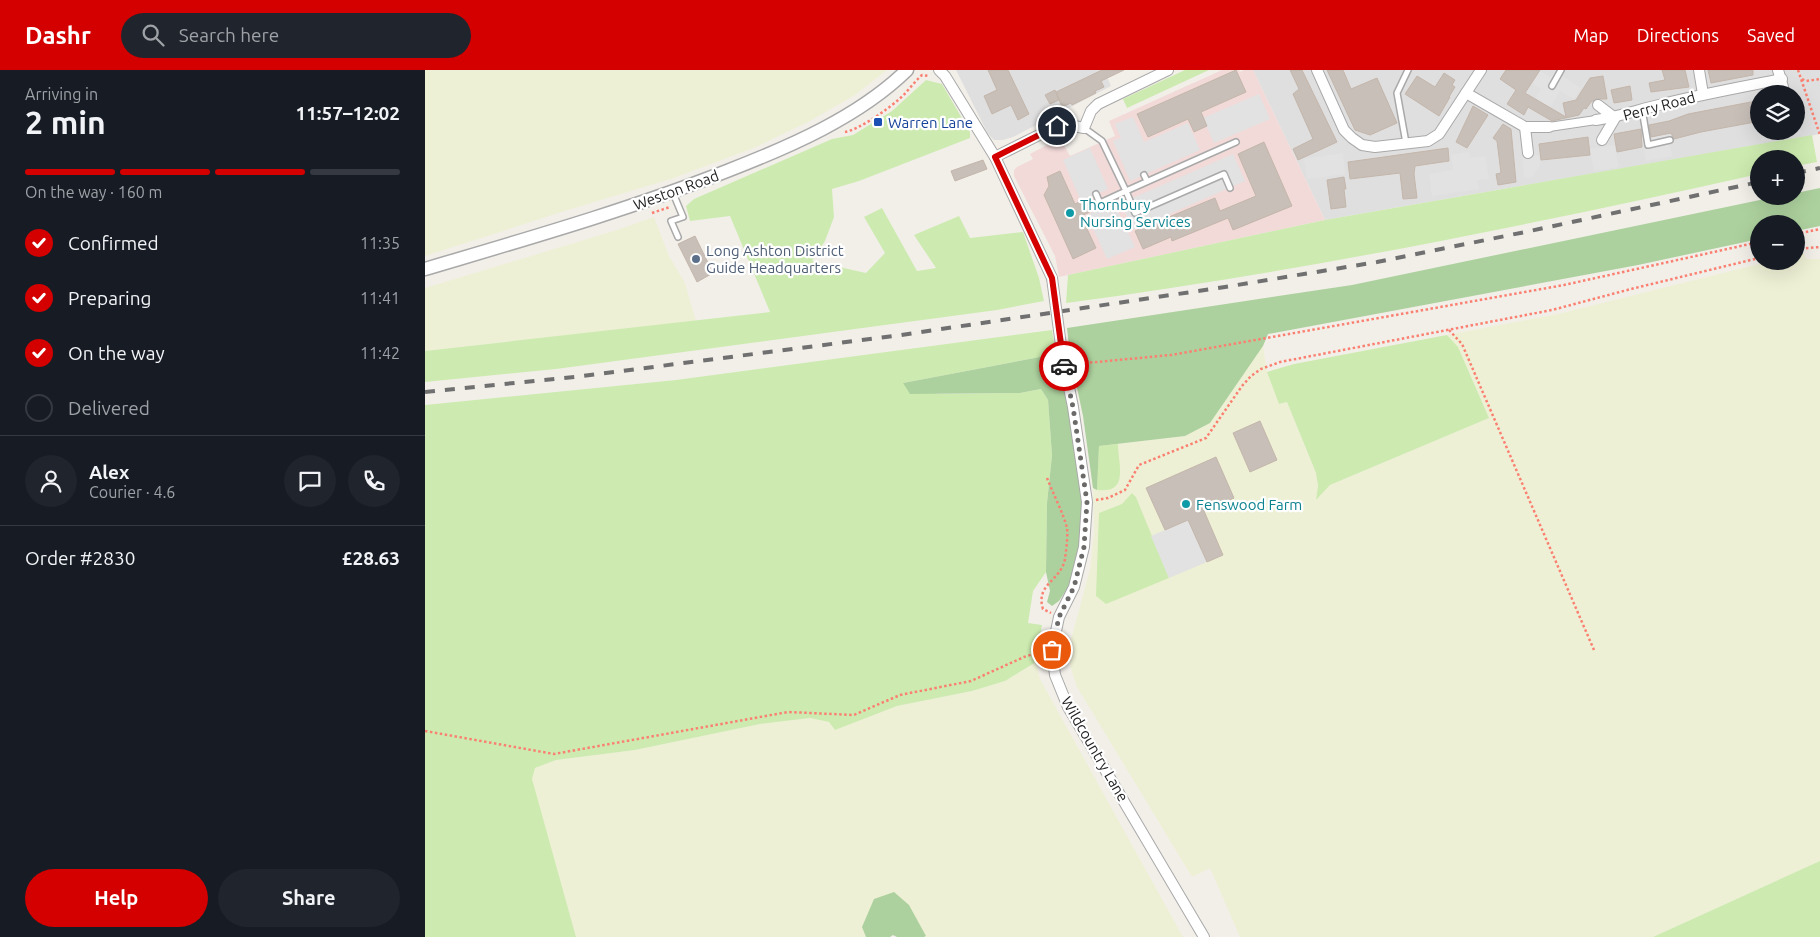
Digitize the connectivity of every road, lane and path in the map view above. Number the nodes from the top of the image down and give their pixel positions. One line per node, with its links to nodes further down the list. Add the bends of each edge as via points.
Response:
1 (907, 70): 35 (street, Weston Road, via 870,100 826,126 773,153)
2 (939, 70): 30 (street, Wildcountry Lane)
3 (1168, 70): 10 (street)
4 (1317, 70): 28 (street, via 1344,130 1352,138 1362,145 1375,147)
5 (1408, 70): 28 (lane, via 1397,93)
6 (1481, 70): 15 (street)
7 (1561, 70): 14 (lane)
8 (1699, 70): 16 (street, Perry Road)
9 (1798, 70): 12 (path)
10 (1147, 74): 23 (street, via 1098,104 1091,111)
11 (1780, 75): 16 (street, Perry Road)
12 (1802, 79): 13 (path); 24 (path)
13 (1820, 79)
14 (1552, 86)
15 (1467, 92): 21 (street); 28 (street, via 1439,134 1427,141)
16 (1703, 94): 18 (street, Perry Road)
17 (1598, 105): 19 (street, Perry Road)
18 (1641, 109): 19 (street, Perry Road); 26 (lane, via 1648,144)
19 (1615, 118): 20 (street, Perry Road); 25 (street, Perry Road)
20 (1596, 120): 22 (street)
21 (1525, 127): 22 (street); 29 (street)
22 (1549, 127)
23 (1084, 128): 30 (street, via 1057,126); 34 (lane, via 1102,141)
24 (1820, 135)
25 (1602, 140)
26 (1670, 140)
27 (1236, 142): 32 (lane)
28 (1406, 144)
29 (1528, 153)
30 (995, 157): 46 (street, Wildcountry Lane, bridge, via 1052,278)
31 (1143, 174): 32 (lane)
32 (1147, 181): 34 (lane)
33 (1230, 188): 34 (lane, via 1224,174 1135,213)
34 (1125, 191): 36 (lane, via 1101,206)
35 (673, 193): 39 (lane, via 683,217 671,221); 44 (street, Weston Road)
36 (1096, 194)
37 (1820, 229): 38 (path)
38 (1805, 232)
39 (678, 237)
40 (1750, 244): 46 (path, via 1564,285 1171,355)
41 (1820, 247): 42 (path)
42 (1805, 248)
43 (1750, 260): 45 (path, via 1552,310)
44 (425, 269)
45 (1449, 330): 48 (path, via 1280,362 1261,370 1242,386 1206,438 1139,465 1125,490 1108,498); 51 (path, via 1462,344)
46 (1063, 365): 48 (street, Wildcountry Lane, via 1073,407)
47 (1047, 478): 49 (path, via 1067,529 1065,561 1056,577 1043,589 1041,601 1043,609)
48 (1087, 502): 49 (street, Wildcountry Lane, via 1084,547 1074,587)
49 (1059, 617): 50 (street, Wildcountry Lane)
50 (1052, 650): 52 (path, via 1038,652 971,681 900,695 853,715 788,712 554,754); 53 (street, Wildcountry Lane, via 1055,675 1068,707)
51 (1594, 650)
52 (425, 731)
53 (1204, 937)

